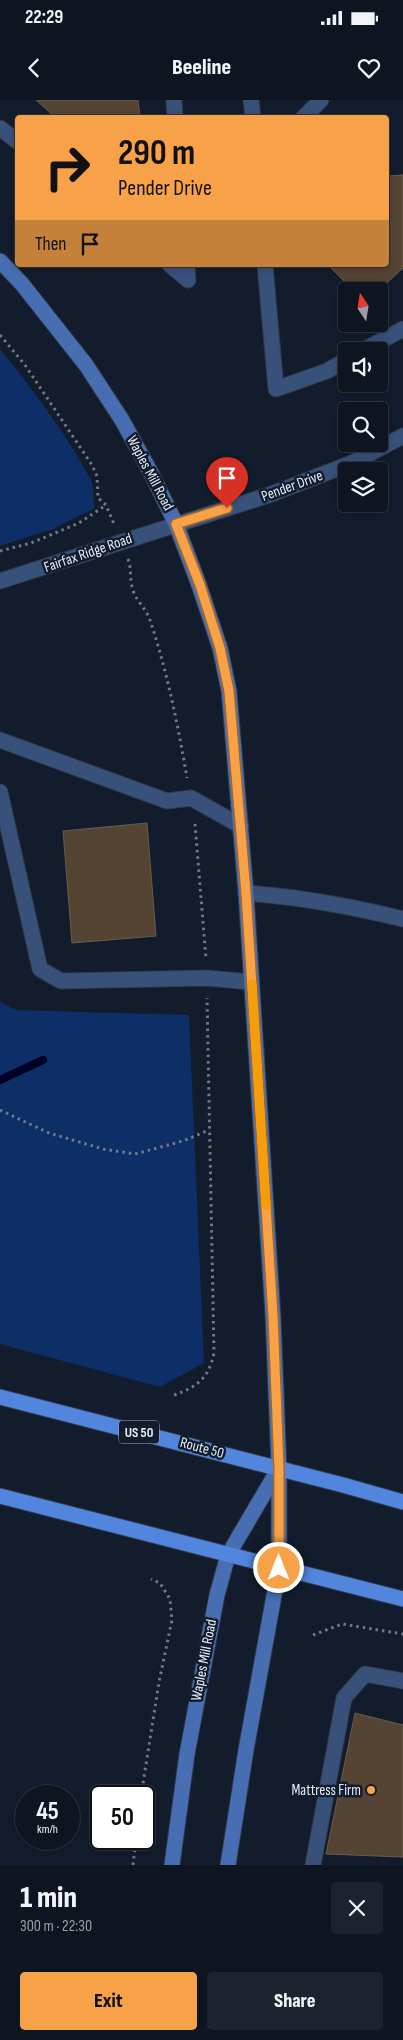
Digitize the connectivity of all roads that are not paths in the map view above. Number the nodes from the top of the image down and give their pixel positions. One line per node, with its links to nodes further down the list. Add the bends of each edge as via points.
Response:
1 (174, 100): 4 (street)
2 (251, 100): 5 (street)
3 (321, 100): 6 (street)
4 (175, 115)
5 (253, 115)
6 (307, 115)
7 (0, 128): 8 (street)
8 (15, 140)
9 (0, 260): 17 (main road, Waples Mill Road, via 86,365 122,420)
10 (172, 267): 11 (street, via 188,280)
11 (187, 267)
12 (265, 267): 15 (street, via 276,389)
13 (403, 329): 14 (street)
14 (379, 342)
15 (338, 365)
16 (403, 436): 17 (street, Pender Drive, via 352,463 268,495)
17 (176, 524): 18 (street, Fairfax Ridge Road); 21 (main road, Waples Mill Road, via 220,648 229,691)
18 (0, 582)
19 (0, 740): 21 (street, via 167,801 191,798)
20 (0, 792): 24 (street, via 40,969 61,981 207,978)
21 (241, 826): 22 (main road, Waples Mill Road)
22 (246, 893): 23 (street, via 323,901); 24 (main road, Waples Mill Road)
23 (403, 919)
24 (251, 982): 26 (main road, Waples Mill Road, via 273,1316)
25 (0, 1397): 26 (main road, Route 50 / US 50)
26 (279, 1468): 28 (main road, Route 50 / US 50); 29 (main road, Waples Mill Road); 30 (main road, Waples Mill Road)
27 (0, 1496): 29 (main road)
28 (403, 1502)
29 (228, 1555): 30 (main road); 33 (main road, Waples Mill Road, via 217,1595 187,1754)
30 (279, 1568): 31 (main road); 34 (main road, Waples Mill Road)
31 (403, 1599)
32 (403, 1681): 35 (street, via 365,1674 344,1698)
33 (172, 1865)
34 (228, 1865)
35 (313, 1865)

